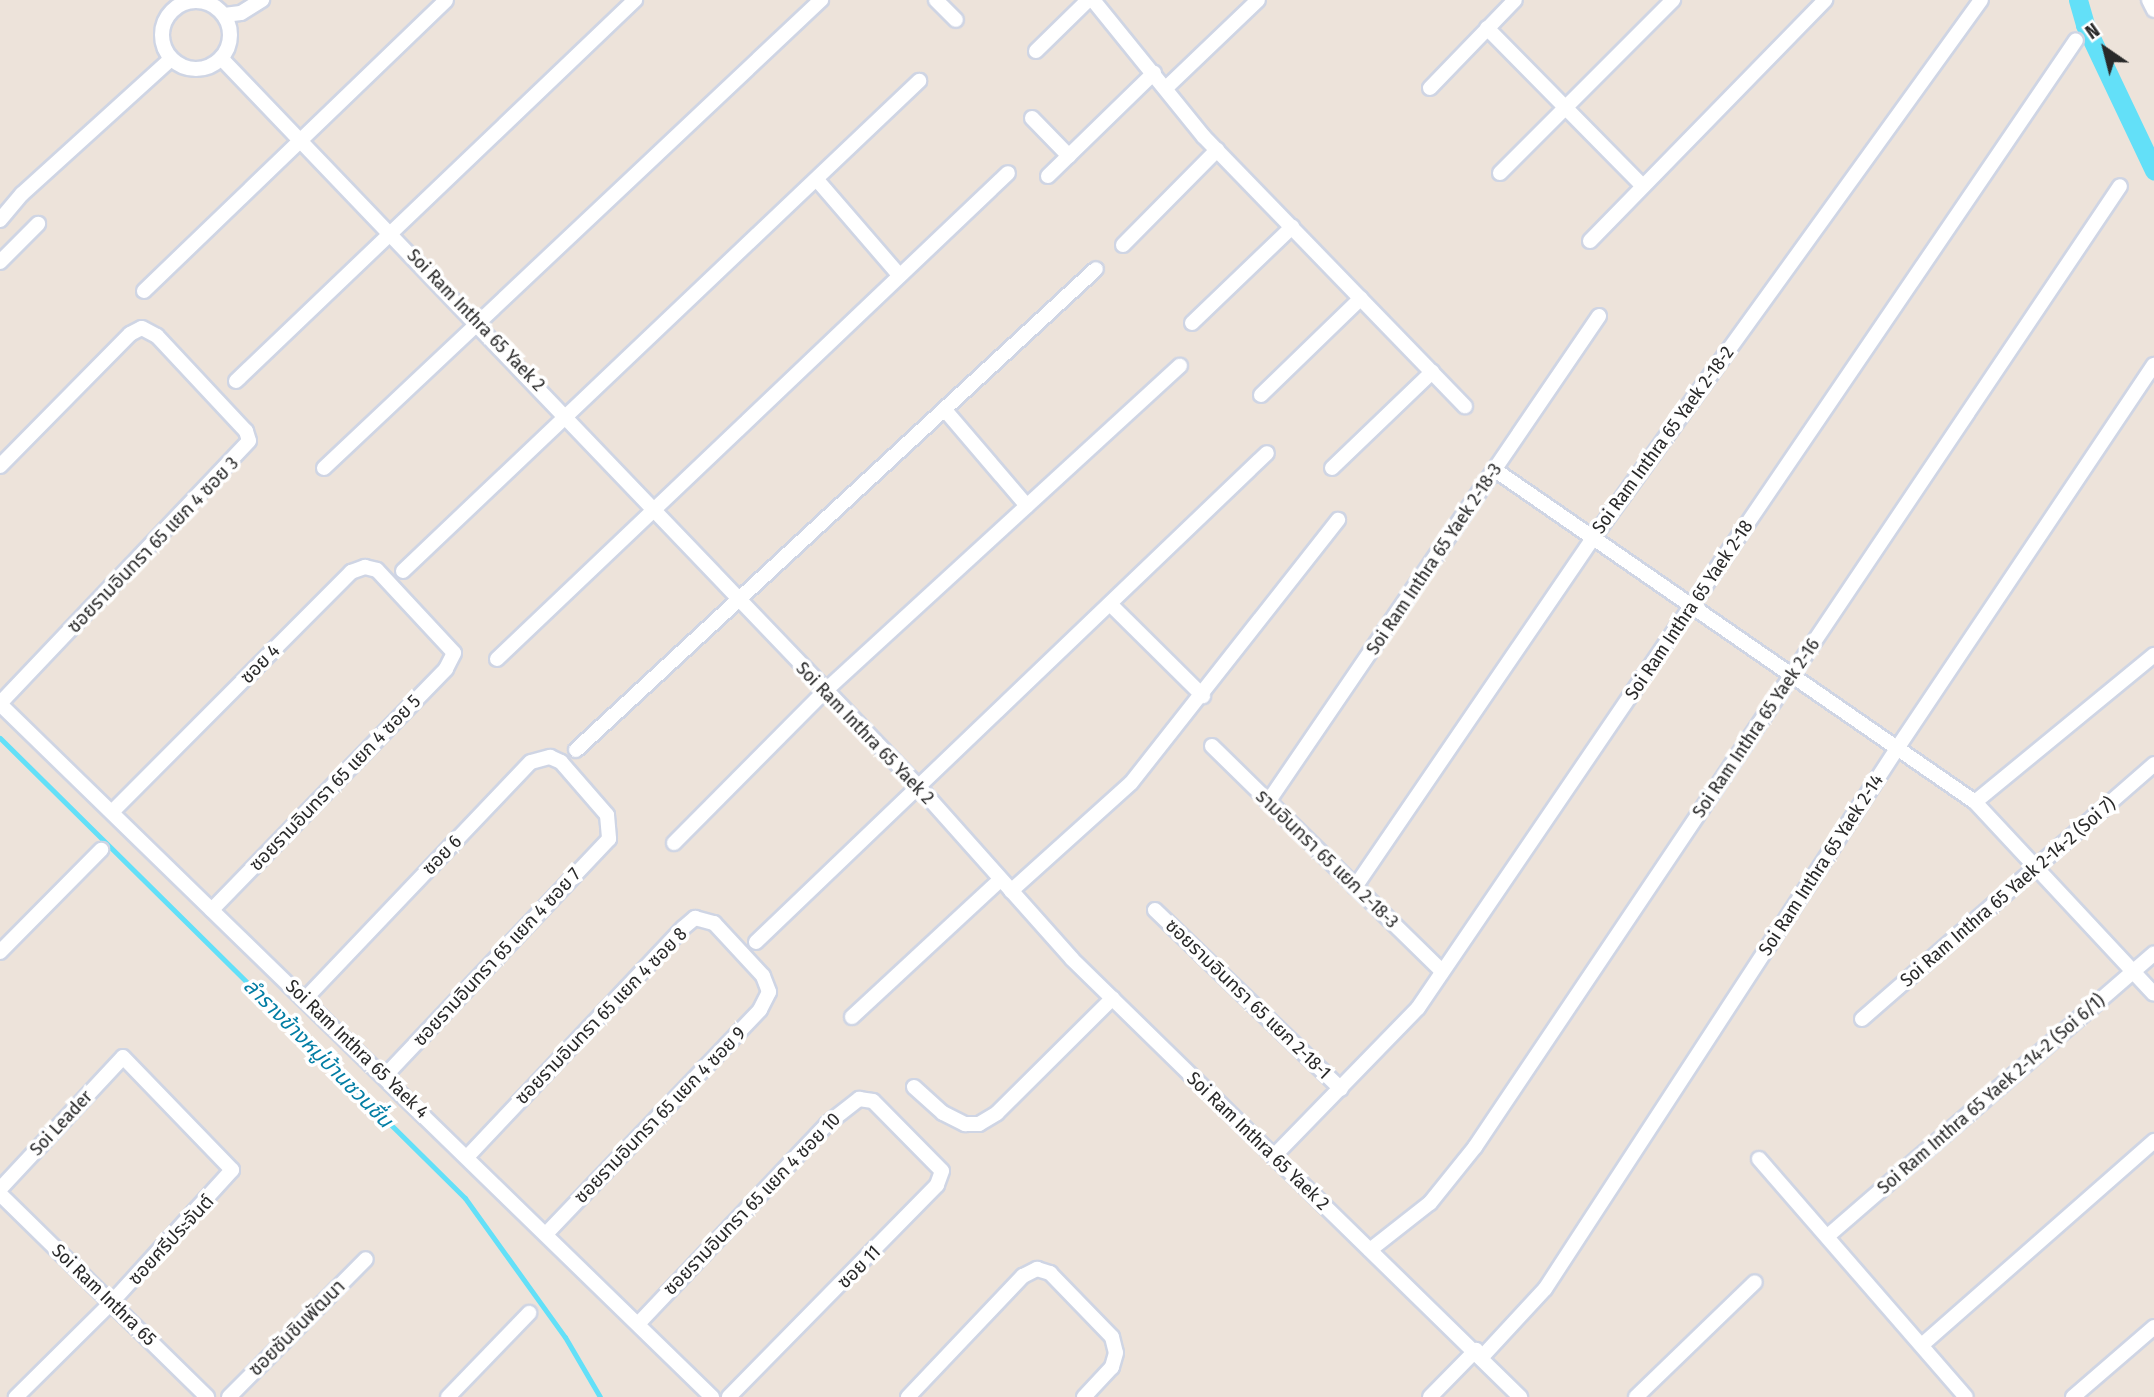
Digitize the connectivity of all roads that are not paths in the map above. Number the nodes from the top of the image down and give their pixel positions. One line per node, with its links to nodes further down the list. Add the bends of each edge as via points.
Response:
1 (262, 0): 15 (street, via 241,13)
2 (446, 0): 28 (street)
3 (635, 0): 40 (street)
4 (821, 0): 49 (street)
5 (936, 0): 16 (street)
6 (1258, 0): 24 (street)
7 (1515, 0): 17 (street)
8 (1673, 0): 26 (street)
9 (1825, 0): 35 (street)
10 (1981, 0): 67 (street, Soi Ram Inthra 65 Yaek 2-18-2)
11 (2149, 0): 14 (street)
12 (1095, 1): 19 (street); 22 (street)
13 (172, 5): 15 (street, via 194,1 216,7); 21 (street, via 162,28)
14 (2154, 10)
15 (225, 15): 20 (street, via 230,37)
16 (956, 20)
17 (1487, 28): 25 (street); 26 (street)
18 (2076, 40): 71 (street, Soi Ram Inthra 65 Yaek 2-18)
19 (1036, 51)
20 (221, 58): 21 (street, via 212,65 191,68); 28 (street, Soi Ram Inthra 65 Yaek 2)
21 (172, 59): 37 (street, via 22,194)
22 (1154, 73): 24 (street); 30 (street)
23 (919, 81): 34 (street)
24 (1166, 88): 29 (street)
25 (1430, 88)
26 (1565, 108): 32 (street); 35 (street)
27 (1032, 118): 30 (street)
28 (302, 138): 40 (street, Soi Ram Inthra 65 Yaek 2); 46 (street)
29 (1217, 150): 39 (street); 42 (street)
30 (1069, 156): 33 (street)
31 (1008, 173): 45 (street)
32 (1500, 173)
33 (1048, 176)
34 (818, 181): 45 (street); 58 (street)
35 (1643, 186): 41 (street)
36 (2120, 186): 75 (street, Soi Ram Inthra 65 Yaek 2-16)
37 (0, 220)
38 (38, 224): 43 (street)
39 (1292, 227): 47 (street); 50 (street)
40 (391, 231): 49 (street, Soi Ram Inthra 65 Yaek 2); 54 (street)
41 (1590, 241)
42 (1123, 245)
43 (0, 262)
44 (1096, 269): 57 (street)
45 (899, 275): 65 (street)
46 (144, 291)
47 (1361, 298): 53 (street); 55 (street)
48 (1599, 316): 63 (street, Soi Ram Inthra 65 Yaek 2-18-3)
49 (479, 323): 58 (street, Soi Ram Inthra 65 Yaek 2); 61 (street)
50 (1192, 323)
51 (2154, 365): 80 (street, Soi Ram Inthra 65 Yaek 2-14)
52 (1180, 366): 64 (street)
53 (1432, 372): 56 (street); 62 (street)
54 (236, 381)
55 (1261, 395)
56 (1465, 406)
57 (945, 410): 64 (street); 69 (street)
58 (566, 415): 65 (street, Soi Ram Inthra 65 Yaek 2); 68 (street)
59 (1267, 453): 70 (street)
60 (0, 466): 78 (street, ซอยรามอินทรา 65 แยก 4 ซอย 3, via 130,334 142,328 157,337 201,383 246,431 249,441 243,453)
61 (324, 468)
62 (1332, 468)
63 (1495, 470): 67 (street); 84 (street, Soi Ram Inthra 65 Yaek 2-18-3)
64 (1027, 506): 76 (street)
65 (650, 509): 69 (street, Soi Ram Inthra 65 Yaek 2); 74 (street)
66 (1338, 520): 77 (street)
67 (1593, 538): 71 (street); 92 (street, Soi Ram Inthra 65 Yaek 2-18-2)
68 (403, 571)
69 (738, 601): 76 (street, Soi Ram Inthra 65 Yaek 2); 81 (street)
70 (1111, 604): 77 (street); 83 (street)
71 (1690, 608): 75 (street); 99 (street, Soi Ram Inthra 65 Yaek 2-18)
72 (454, 653): 86 (street, ซอย 4, via 377,570 365,567 351,572); 95 (street, ซอยรามอินทรา 65 แยก 4 ซอย 5, via 446,669)
73 (2154, 655): 85 (street)
74 (497, 660)
75 (1790, 676): 80 (street); 119 (street, Soi Ram Inthra 65 Yaek 2-16, via 1475,1147 1430,1203)
76 (826, 690): 83 (street, Soi Ram Inthra 65 Yaek 2); 88 (street)
77 (1203, 696): 93 (street, via 1131,783)
78 (0, 704): 86 (street, Soi Ram Inthra 65 Yaek 4)
79 (1212, 746): 84 (street, รามอินทรา 65 แยก 2-18-3)
80 (1898, 747): 85 (street); 127 (street, Soi Ram Inthra 65 Yaek 2-14, via 1545,1289)
81 (576, 750)
82 (2154, 764): 90 (street, Soi Ram Inthra 65 Yaek 2-14-2 (Soi 7))
83 (919, 787): 91 (street, Soi Ram Inthra 65 Yaek 2); 96 (street)
84 (1268, 802): 92 (street, รามอินทรา 65 แยก 2-18-3)
85 (1975, 802): 90 (street)
86 (112, 812): 95 (street, Soi Ram Inthra 65 Yaek 4)
87 (609, 839): 104 (street, ซอย 6, via 611,823 561,762 550,757 531,762); 107 (street, ซอยรามอินทรา 65 แยก 4 ซอย 7)
88 (674, 843)
89 (101, 850): 97 (street)
90 (2035, 871): 100 (street); 106 (street, Soi Ram Inthra 65 Yaek 2-14-2 (Soi 7))
91 (1000, 880): 93 (street, Soi Ram Inthra 65 Yaek 2); 105 (street)
92 (1355, 887): 99 (street, รามอินทรา 65 แยก 2-18-3)
93 (1011, 891): 103 (street, Soi Ram Inthra 65 Yaek 2)
94 (1155, 909): 109 (street, ซอยรามอินทรา 65 แยก 2-18-1)
95 (212, 910): 104 (street, Soi Ram Inthra 65 Yaek 4)
96 (756, 942)
97 (0, 952)
98 (2154, 953): 100 (street, Soi Ram Inthra 65 Yaek 2-14-2 (Soi 6/1))
99 (1441, 971): 109 (street, Soi Ram Inthra 65 Yaek 2-18, via 1418,1008)
100 (2133, 971): 102 (street); 118 (street, Soi Ram Inthra 65 Yaek 2-14-2 (Soi 6/1))
101 (769, 992): 112 (street, ซอยรามอินทรา 65 แยก 4 ซอย 8, via 763,976 714,923 695,918); 117 (street, ซอยรามอินทรา 65 แยก 4 ซอย 9, via 760,1010)
102 (2154, 994)
103 (1113, 998): 108 (street, via 997,1113 979,1124 965,1124 943,1114); 113 (street, Soi Ram Inthra 65 Yaek 2)
104 (305, 999): 107 (street, Soi Ram Inthra 65 Yaek 4)
105 (852, 1017)
106 (1862, 1019)
107 (385, 1076): 112 (street, Soi Ram Inthra 65 Yaek 4)
108 (914, 1087)
109 (1341, 1089): 113 (street, Soi Ram Inthra 65 Yaek 2-18)
110 (903, 1131): 124 (street, ซอยรามอินทรา 65 แยก 4 ซอย 10, via 873,1101 859,1098 845,1108); 133 (street, ซอย 11, via 942,1171 937,1185)
111 (2154, 1142): 126 (street)
112 (468, 1156): 117 (street, Soi Ram Inthra 65 Yaek 4)
113 (1274, 1156): 119 (street, Soi Ram Inthra 65 Yaek 2)
114 (1759, 1159): 118 (street)
115 (230, 1177): 116 (street, Soi Leader, via 229,1164 123,1057); 122 (street, ซอยศรีประจันต์)
116 (0, 1191): 122 (street, Soi Ram Inthra 65)
117 (546, 1234): 124 (street, Soi Ram Inthra 65 Yaek 4)
118 (1829, 1235): 126 (street)
119 (1370, 1250): 127 (street, Soi Ram Inthra 65 Yaek 2)
120 (366, 1259): 130 (street, ซอยซันชินพัฒนา)
121 (1755, 1282): 138 (street)
122 (111, 1303): 128 (street, ซอยศรีประจันต์); 129 (street, Soi Ram Inthra 65)
123 (529, 1313): 131 (street)
124 (638, 1324): 132 (street, Soi Ram Inthra 65 Yaek 4)
125 (2154, 1327): 140 (street)
126 (1923, 1344): 139 (street)
127 (1478, 1354): 136 (street, Soi Ram Inthra 65 Yaek 2-14); 137 (street, Soi Ram Inthra 65 Yaek 2)
128 (16, 1397)
129 (207, 1397)
130 (229, 1397)
131 (448, 1397)
132 (712, 1397)
133 (729, 1397)
134 (908, 1397): 135 (street, via 1023,1276 1037,1269 1050,1273 1112,1337 1116,1353 1112,1367)
135 (1084, 1397)
136 (1430, 1397)
137 (1520, 1397)
138 (1636, 1397)
139 (1966, 1397)
140 (2073, 1397)

